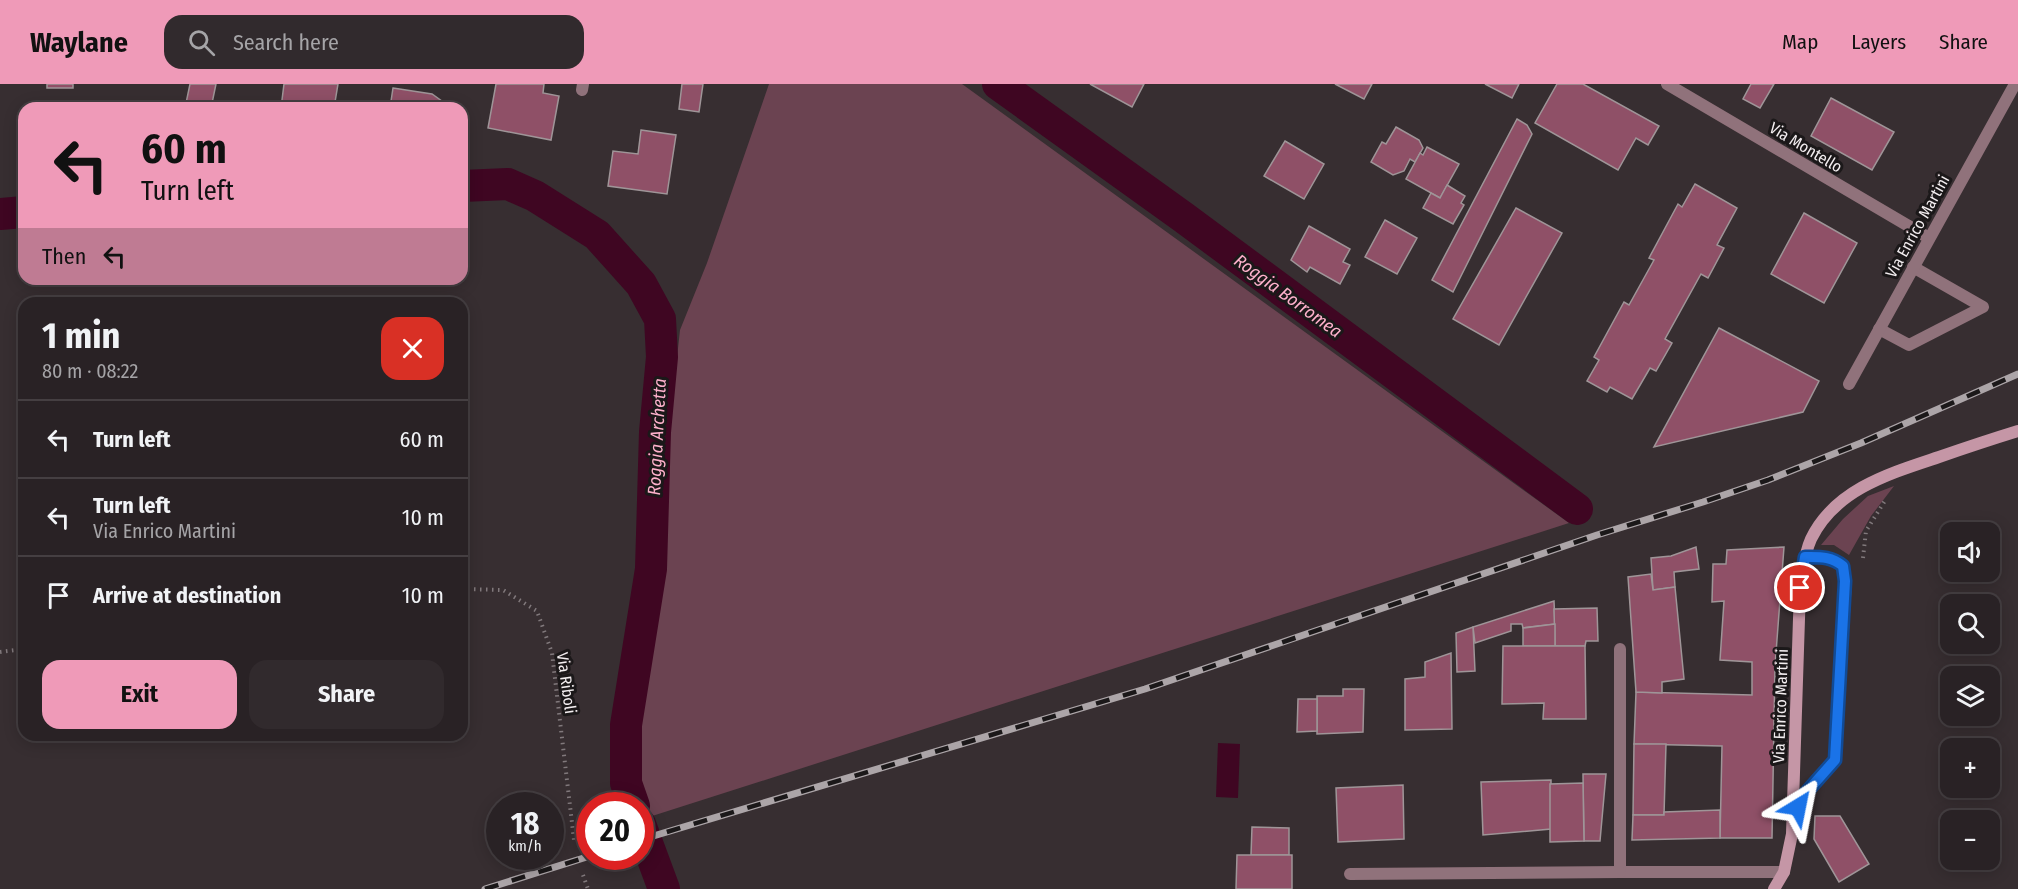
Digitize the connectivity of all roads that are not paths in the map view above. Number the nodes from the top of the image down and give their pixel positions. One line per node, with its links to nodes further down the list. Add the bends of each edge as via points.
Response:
1 (1667, 84): 3 (street, Via Montello)
2 (2015, 84): 3 (street, Via Enrico Martini)
3 (1929, 238): 4 (street, Via Enrico Martini)
4 (1913, 267): 5 (street, Via Enrico Martini); 5 (street, via 1983,307 1909,345)
5 (1879, 329): 6 (street, Via Enrico Martini)
6 (1850, 384)
7 (2018, 431): 8 (street, Via Enrico Martini, via 1887,474 1859,488 1831,511 1811,538)
8 (1805, 557): 10 (street, Via Enrico Martini, via 1800,588); 10 (street, via 1835,560 1843,566 1845,581 1835,760 1804,795)
9 (1620, 649): 11 (street)
10 (1792, 818): 12 (street, Via Enrico Martini)
11 (1620, 872): 12 (street); 13 (street)
12 (1784, 872): 14 (street, Via Enrico Martini)
13 (1350, 874)
14 (1774, 889)

